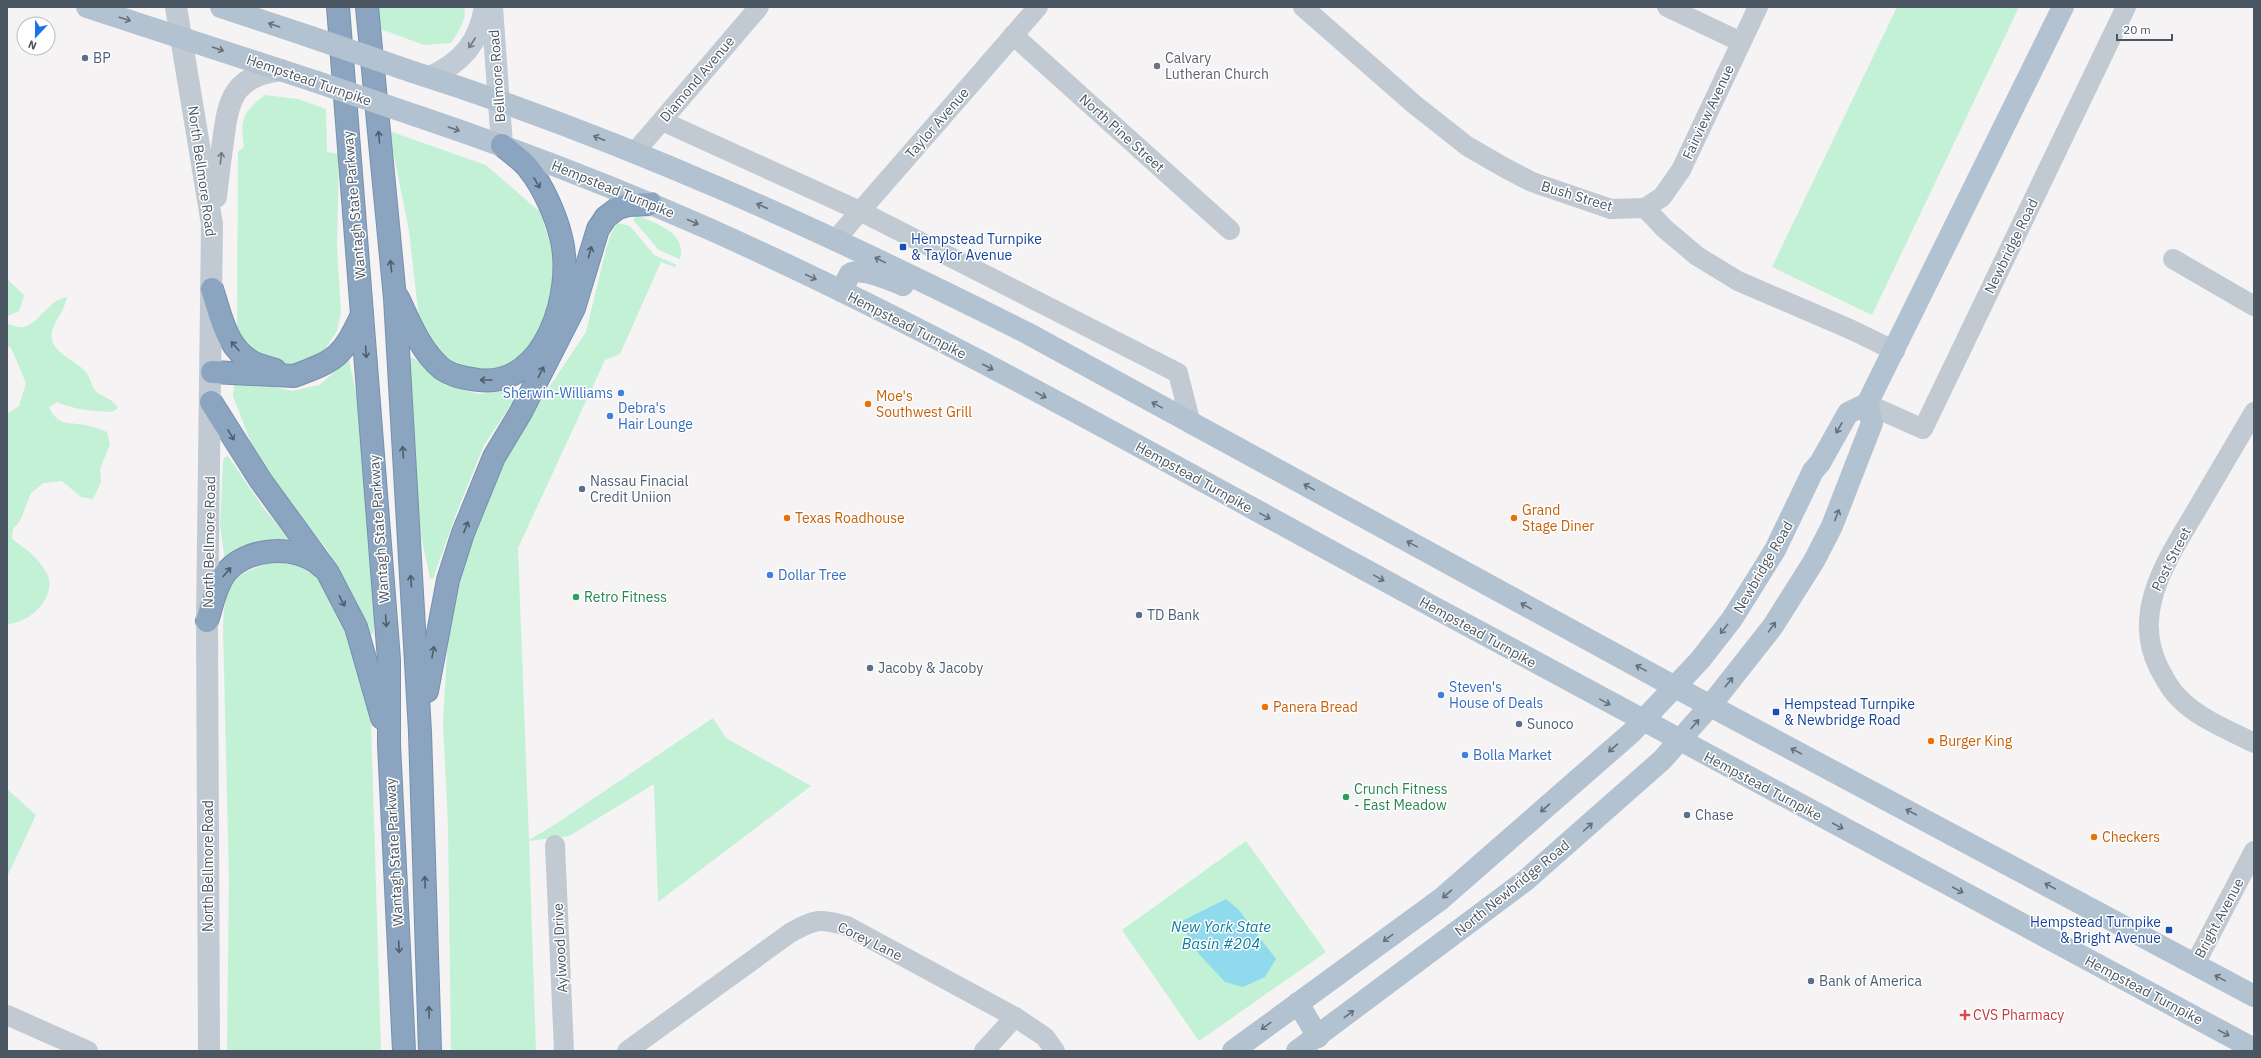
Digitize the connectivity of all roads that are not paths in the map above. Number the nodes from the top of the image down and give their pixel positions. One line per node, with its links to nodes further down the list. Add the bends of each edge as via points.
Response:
1 (88, 7): 16 (main road, Hempstead Turnpike, one-way to 16)
2 (176, 7): 16 (street, North Bellmore Road)
3 (221, 7): 19 (main road, one-way to 3, bridge)
4 (338, 7): 35 (highway, Wantagh State Parkway)
5 (367, 7): 31 (highway, Wantagh State Parkway, one-way to 5)
6 (485, 7): 19 (main road, one-way to 19, via 482,25 465,54 453,65)
7 (492, 7): 20 (main road, Bellmore Road)
8 (759, 7): 21 (street, Diamond Avenue)
9 (1038, 7): 15 (street, Taylor Avenue)
10 (1304, 7): 25 (street, Bush Street, via 1415,105 1467,146 1532,182 1612,209)
11 (1667, 7): 17 (street)
12 (1758, 7): 17 (street, Fairview Avenue)
13 (2063, 7): 37 (main road)
14 (2126, 7): 41 (street, Newbridge Road, via 1923,429)
15 (1013, 35): 26 (street, Taylor Avenue); 28 (street, North Pine Street)
16 (181, 37): 18 (main road, Hempstead Turnpike, one-way to 18); 27 (street, North Bellmore Road)
17 (1741, 42): 25 (street, Fairview Avenue, via 1681,170 1662,197)
18 (281, 70): 22 (main road, Hempstead Turnpike, one-way to 22, bridge); 27 (street, one-way to 18, via 229,104 248,80 265,72)
19 (421, 74): 20 (main road)
20 (498, 100): 22 (main road, Bellmore Road); 23 (main road, one-way to 20)
21 (662, 121): 23 (street, Diamond Avenue); 26 (street)
22 (502, 145): 24 (main road, Hempstead Turnpike); 31 (highway, one-way to 31, via 529,169 551,207 561,238 563,266 558,309 548,338 531,361 510,377 488,381 462,378 442,368 422,347)
23 (635, 152): 29 (main road, one-way to 23)
24 (650, 204): 33 (main road, Hempstead Turnpike, one-way to 33); 49 (highway, one-way to 24, via 448,580 463,533 492,464 574,308 600,224 610,213 622,206)
25 (1645, 208): 37 (street, via 1697,256 1738,281)
26 (860, 211): 29 (street, Taylor Avenue); 43 (street, via 1178,372)
27 (212, 224): 32 (street, North Bellmore Road)
28 (1230, 230)
29 (836, 239): 36 (main road, one-way to 29)
30 (2173, 259): 34 (street)
31 (394, 288): 49 (highway, Wantagh State Parkway, one-way to 31)
32 (212, 289): 38 (street, North Bellmore Road); 39 (highway, one-way to 32, via 254,363 233,346)
33 (841, 291): 36 (main road, via 850,274 867,273); 48 (main road, Hempstead Turnpike, one-way to 48, via 1163,460)
34 (2254, 306)
35 (363, 313): 39 (highway, via 348,345 332,360); 52 (highway, Wantagh State Parkway, one-way to 52, via 389,660)
36 (1027, 334): 43 (main road, one-way to 36)
37 (1895, 351): 41 (main road)
38 (212, 372): 39 (highway); 40 (street, North Bellmore Road)
39 (294, 376)
40 (211, 402): 44 (highway, one-way to 44, via 261,481); 45 (street, North Bellmore Road)
41 (1867, 404): 46 (main road, Newbridge Road, one-way to 46, via 1848,413 1814,471 1775,550 1732,619); 47 (main road, one-way to 41, via 1774,626 1814,561 1832,526 1872,423)
42 (2254, 412): 51 (street, Post Street, via 2167,562 2152,595 2148,615 2154,658 2167,684 2179,699 2202,716)
43 (1191, 424): 46 (main road, one-way to 43)
44 (328, 573): 45 (highway, one-way to 44, via 217,589 224,574 235,563 275,550 298,552 315,560); 52 (highway, one-way to 52, via 356,627)
45 (208, 621): 63 (street, North Bellmore Road)
46 (1675, 687): 47 (main road); 48 (main road, Newbridge Road)
47 (1710, 706): 50 (main road, North Newbridge Road, one-way to 47); 55 (main road, one-way to 47)
48 (1641, 721): 50 (main road, Hempstead Turnpike); 57 (main road, one-way to 57, via 1631,733 1441,899)
49 (420, 732): 65 (highway, Wantagh State Parkway, one-way to 49)
50 (1680, 742): 60 (main road, North Newbridge Road, one-way to 50, via 1526,880); 61 (main road, Hempstead Turnpike, one-way to 61)
51 (2254, 743)
52 (389, 744): 64 (highway, Wantagh State Parkway, one-way to 64)
53 (555, 844): 66 (street, Aylwood Drive)
54 (2254, 851): 55 (street, Bright Avenue)
55 (2195, 964): 56 (main road, one-way to 55)
56 (2254, 996)
57 (1298, 1003): 60 (main road); 70 (main road, one-way to 70)
58 (7, 1015): 62 (street)
59 (1015, 1017): 67 (street, Corey Lane, via 847,926 824,920 809,922 790,933); 68 (street); 69 (street, Corey Lane, via 1045,1036)
60 (1318, 1037): 71 (main road, North Newbridge Road)
61 (2254, 1049)
62 (88, 1051)
63 (209, 1051)
64 (404, 1051)
65 (430, 1051)
66 (564, 1051)
67 (627, 1051)
68 (984, 1051)
69 (1055, 1051)
70 (1232, 1051)
71 (1297, 1051)

